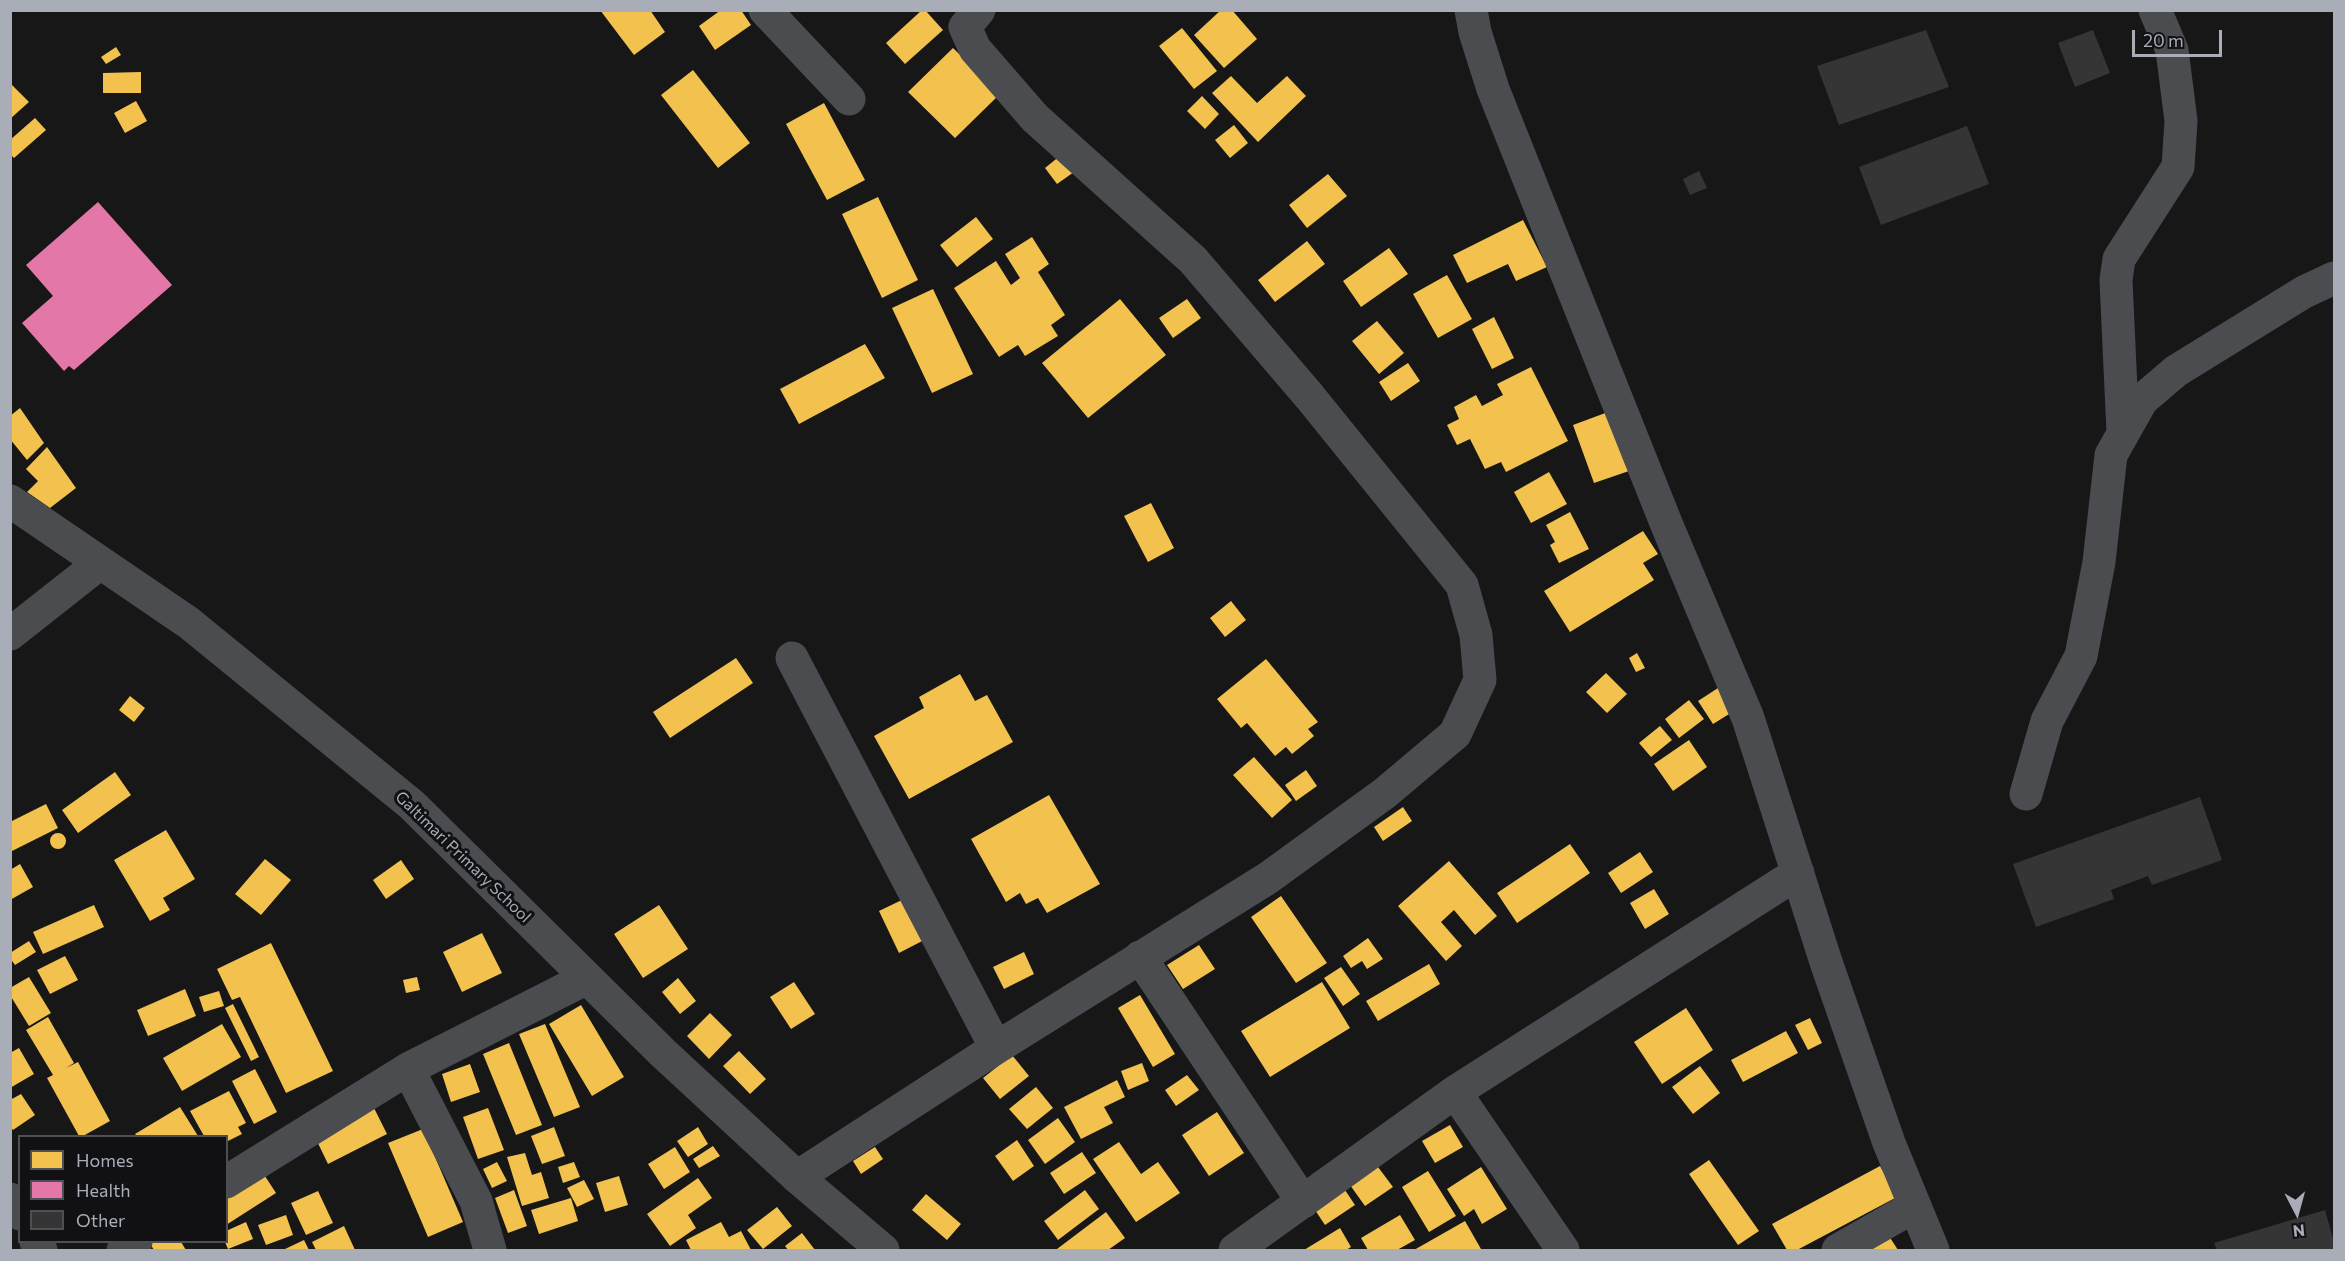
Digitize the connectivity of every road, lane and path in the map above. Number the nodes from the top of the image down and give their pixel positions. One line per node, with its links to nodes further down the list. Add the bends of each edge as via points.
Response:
1 (765, 10): 5 (street)
2 (980, 10): 14 (street, via 965,27 975,49 1035,118 1193,260 1462,585 1476,635 1480,680 1455,735 1385,793 1269,878)
3 (1471, 10): 13 (street, via 1493,89 1748,718)
4 (2155, 10): 7 (street, via 2172,50 2181,121 2178,167 2119,259 2116,280)
5 (849, 99)
6 (2334, 278): 7 (street, via 2176,370 2142,400)
7 (2123, 433): 12 (street, via 2111,455 2099,562 2081,656 2047,721)
8 (10, 501): 9 (street, Galtimari Primary School)
9 (100, 563): 10 (street); 15 (street, Galtimari Primary School, via 189,623 412,805)
10 (10, 634)
11 (792, 658): 16 (street)
12 (2026, 794)
13 (1798, 873): 18 (street); 22 (street, via 1889,1143)
14 (1140, 957): 16 (street); 21 (street)
15 (587, 978): 17 (street); 19 (street, Galtimari Primary School)
16 (996, 1048): 19 (street)
17 (408, 1069): 20 (street); 23 (street, via 476,1201)
18 (1455, 1092): 21 (street); 26 (street)
19 (797, 1177): 24 (street, Galtimari Primary School)
20 (228, 1181)
21 (1303, 1202): 25 (street)
22 (1915, 1206): 27 (street); 28 (street)
23 (490, 1251)
24 (883, 1251)
25 (1235, 1251)
26 (1563, 1251)
27 (1838, 1251)
28 (1933, 1251)

